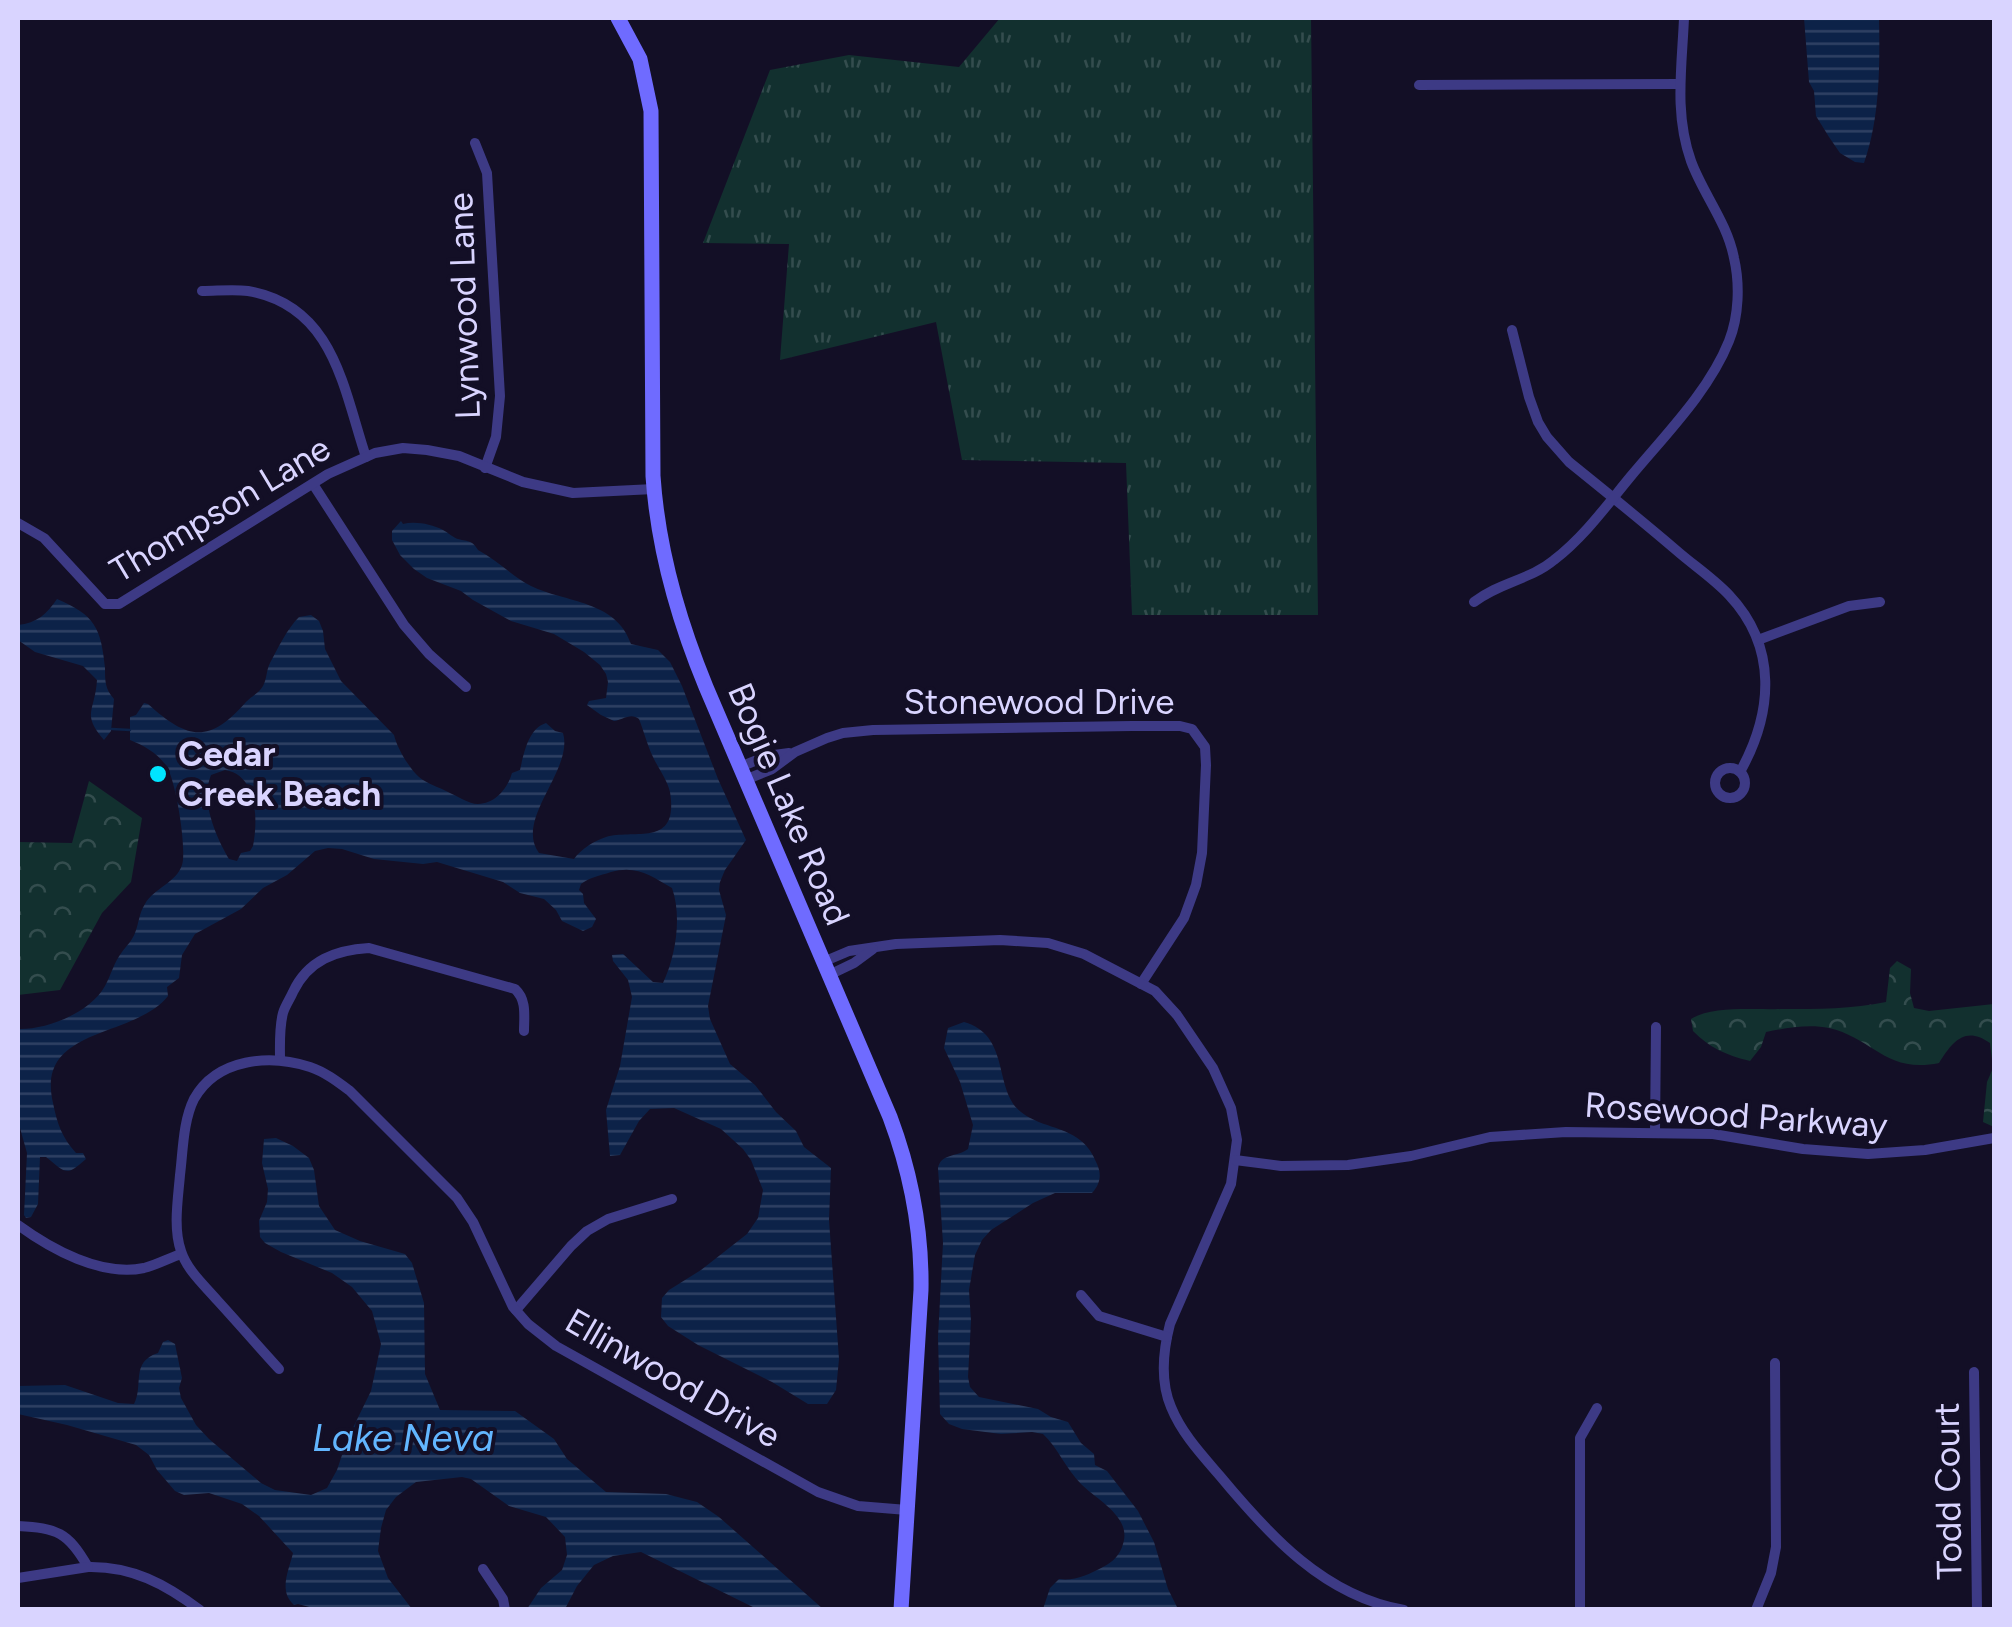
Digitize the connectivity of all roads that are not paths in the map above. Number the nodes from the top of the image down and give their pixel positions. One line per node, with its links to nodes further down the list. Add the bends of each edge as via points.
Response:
1 (618, 18): 11 (main road, Bogie Lake Road, via 640,58 652,120)
2 (1684, 18): 3 (street)
3 (1680, 84): 4 (street); 12 (street, via 1688,149 1726,231 1738,297 1716,370)
4 (1419, 85)
5 (476, 143): 9 (street, Lynwood Lane, via 487,173 500,396)
6 (202, 290): 8 (street, via 262,294 312,324 330,349)
7 (1512, 330): 12 (street, via 1547,437)
8 (366, 457): 9 (street, Thompson Lane, via 427,450); 10 (street, Thompson Lane)
9 (485, 468): 11 (street, Thompson Lane, via 573,493)
10 (313, 484): 13 (street, Thompson Lane, via 119,604 105,604 44,538); 17 (street, via 404,625)
11 (654, 489): 19 (main road, Bogie Lake Road, via 682,626)
12 (1614, 497): 14 (street, via 1552,562); 16 (street, via 1728,594)
13 (18, 523)
14 (1474, 602)
15 (1880, 602): 16 (street, via 1849,606)
16 (1758, 640): 18 (street, via 1766,696)
17 (466, 687)
18 (1740, 772)
19 (742, 774): 20 (main road, Bogie Lake Road); 21 (street, Stonewood Drive, via 772,769 826,738 873,730 1192,728 1206,766 1196,885 1184,918)
20 (826, 968): 21 (street, via 854,964 896,944 1048,942); 38 (main road, Bogie Lake Road, via 897,1136 918,1219)
21 (1141, 984): 27 (street, via 1177,1015 1213,1068 1234,1120)
22 (1656, 1027): 25 (street)
23 (524, 1032): 24 (street, via 524,1004 515,989 370,948 351,949 316,962 297,983 283,1011)
24 (280, 1060): 30 (street, Ellinwood Drive, via 227,1068 194,1099 177,1205); 32 (street, Ellinwood Drive, via 312,1068 350,1091 457,1198)
25 (1655, 1132): 26 (street, Rosewood Parkway, via 1868,1154); 27 (street, Rosewood Parkway, via 1490,1137 1348,1165)
26 (1994, 1138)
27 (1236, 1160): 33 (street, via 1225,1202)
28 (672, 1199): 32 (street, via 587,1231)
29 (18, 1225): 30 (street, via 102,1269 144,1268)
30 (182, 1254): 35 (street)
31 (1081, 1295): 33 (street, via 1099,1316)
32 (516, 1310): 38 (street, Ellinwood Drive, via 556,1346 818,1492 858,1506)
33 (1167, 1336): 46 (street, via 1170,1406 1237,1497 1310,1569)
34 (1775, 1363): 48 (street, via 1776,1547)
35 (278, 1370)
36 (1974, 1372): 49 (street, Todd Court)
37 (1597, 1408): 47 (street, via 1580,1438)
38 (908, 1510): 45 (main road, Bogie Lake Road)
39 (18, 1526): 40 (street, via 72,1541)
40 (88, 1567): 42 (street); 43 (street, via 144,1575)
41 (483, 1570): 44 (street)
42 (18, 1578)
43 (200, 1610)
44 (505, 1610)
45 (901, 1610)
46 (1404, 1610)
47 (1580, 1610)
48 (1756, 1610)
49 (1977, 1610)

